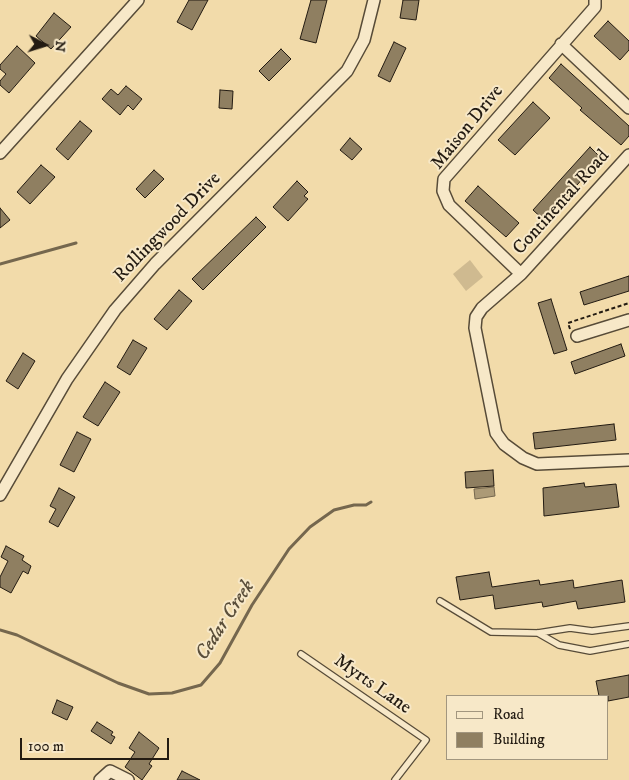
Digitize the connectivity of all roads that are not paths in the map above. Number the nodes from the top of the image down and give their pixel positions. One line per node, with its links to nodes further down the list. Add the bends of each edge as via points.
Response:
1 (138, 0): 6 (street)
2 (374, 0): 12 (street, Rollingwood Drive, via 364,40 347,71 155,264 120,304 67,379)
3 (595, 0): 4 (street, Maison Drive, via 595,7)
4 (561, 44): 5 (street); 8 (street, Maison Drive, via 444,179 443,191 449,205)
5 (629, 108)
6 (0, 153)
7 (629, 155): 8 (street, Continental Road)
8 (521, 274): 11 (street, Continental Road, via 476,317 475,328 496,432 504,444 537,464)
9 (629, 320): 10 (street)
10 (577, 336)
11 (629, 460)
12 (0, 496)
13 (440, 601): 15 (lane, via 491,632)
14 (629, 626): 15 (lane, via 592,631 570,628)
15 (538, 634): 16 (lane, via 559,645 590,651)
16 (629, 644)
17 (301, 654): 20 (lane, Myrts Lane, via 426,740)
18 (100, 780): 19 (street, via 110,771)
19 (128, 780)
20 (395, 780)

